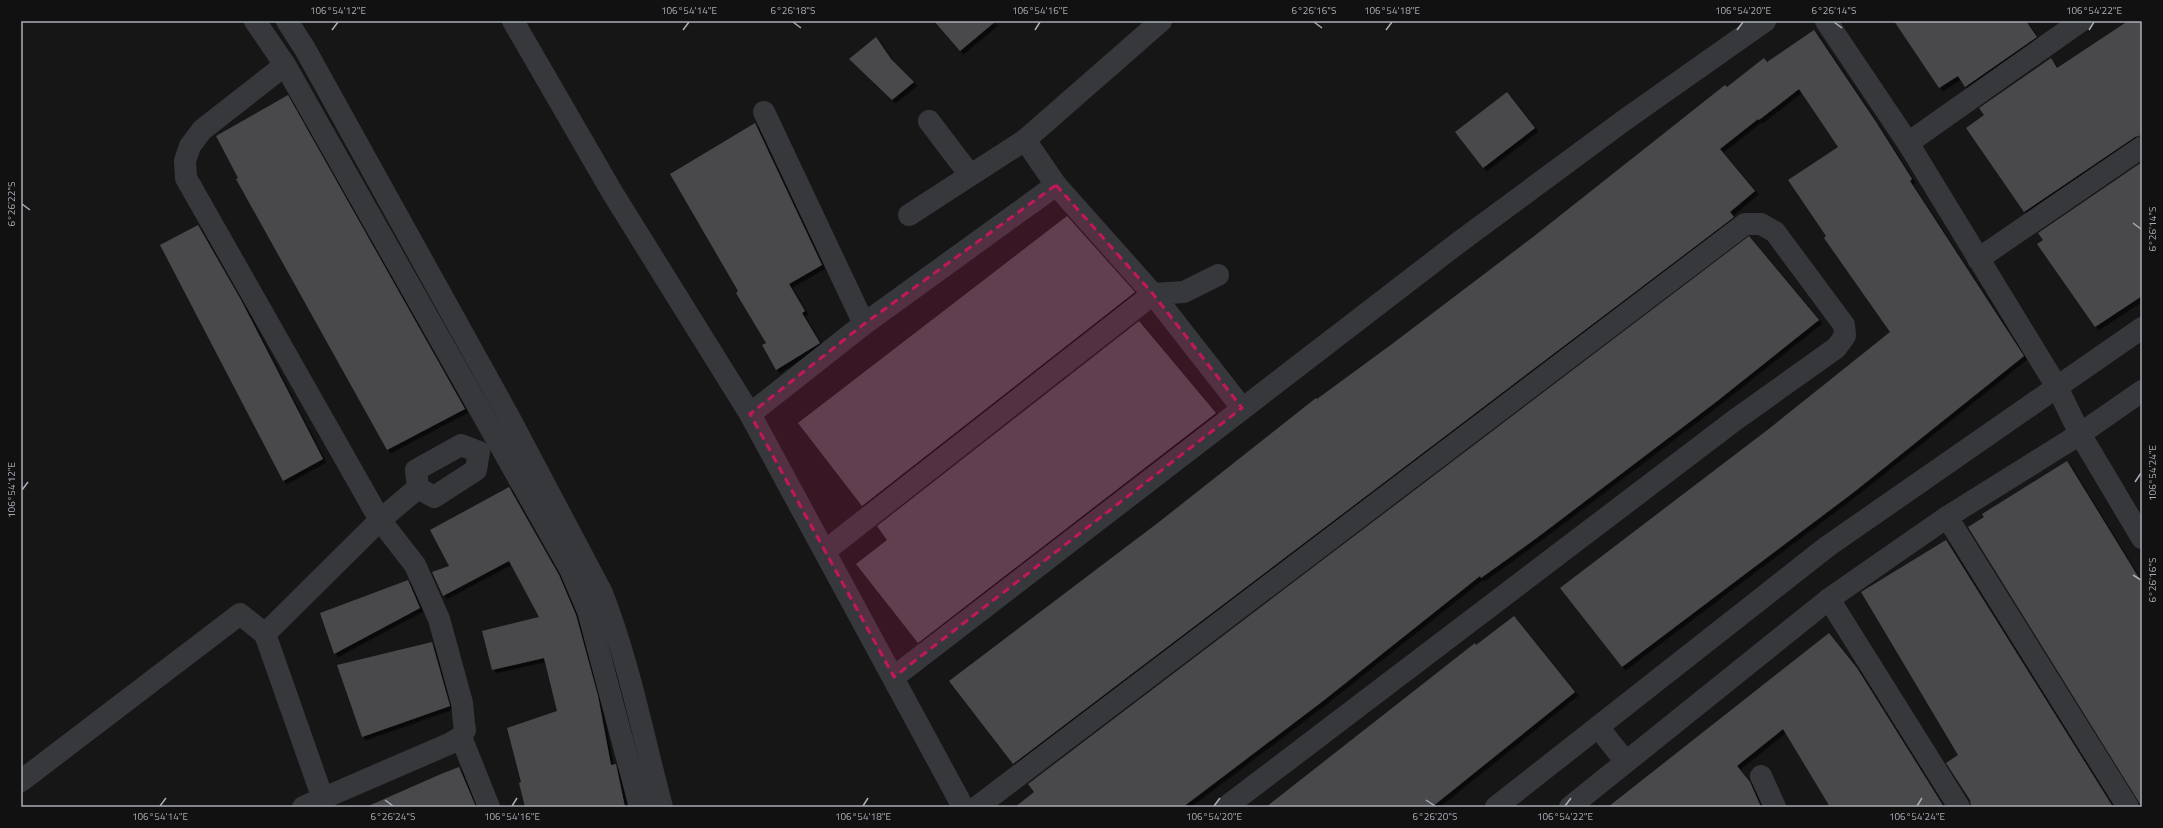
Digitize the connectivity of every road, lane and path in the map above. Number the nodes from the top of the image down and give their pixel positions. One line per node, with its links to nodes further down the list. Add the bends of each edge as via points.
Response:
1 (256, 21): 8 (street)
2 (287, 21): 27 (street, via 309,56)
3 (513, 21): 25 (street, via 612,192)
4 (1161, 21): 11 (street)
5 (1766, 21): 24 (street, via 1529,190)
6 (2081, 21): 12 (street)
7 (1829, 22): 12 (street)
8 (285, 65): 27 (street); 31 (street, via 202,130 190,146 185,161 186,178)
9 (764, 112): 20 (street)
10 (929, 121): 14 (street)
11 (1025, 140): 14 (street); 15 (street)
12 (1908, 143): 17 (street)
13 (2142, 147): 17 (street)
14 (970, 175): 16 (street)
15 (1056, 185): 19 (street); 20 (street)
16 (909, 215)
17 (1978, 259): 22 (street)
18 (1218, 275): 19 (street, via 1184,292)
19 (1153, 294): 24 (street); 33 (street)
20 (864, 324): 25 (street)
21 (2142, 328): 22 (street)
22 (2057, 387): 26 (street); 37 (street, via 1828,546)
23 (2142, 391): 26 (street)
24 (1242, 408): 36 (street)
25 (750, 414): 33 (street)
26 (2080, 434): 30 (street); 32 (street)
27 (507, 437): 28 (street); 40 (street, via 602,593 615,628)
28 (479, 452): 29 (street, via 476,470 441,494 434,497); 29 (street, via 461,445 441,455 416,470)
29 (418, 488): 31 (street)
30 (1946, 517): 34 (street); 55 (street)
31 (380, 520): 35 (street); 38 (street, via 415,564 439,619 462,703 465,730)
32 (2142, 538)
33 (825, 551): 36 (street)
34 (1829, 599): 39 (street); 54 (street)
35 (265, 634): 42 (street, via 240,614); 43 (street)
36 (894, 677): 48 (street)
37 (1598, 727): 39 (street); 51 (street)
38 (461, 737): 43 (street); 45 (street)
39 (1626, 762): 52 (street)
40 (641, 767): 46 (street); 47 (street)
41 (1761, 776): 53 (street)
42 (21, 782)
43 (323, 799): 44 (street)
44 (303, 807)
45 (489, 807)
46 (640, 807)
47 (662, 807)
48 (963, 807)
49 (977, 807): 50 (street, via 1744,224 1761,224 1775,232 1844,325 1845,336 1836,348 1735,420)
50 (1226, 807)
51 (1496, 807)
52 (1570, 807)
53 (1775, 807)
54 (1959, 807)
55 (2128, 807)

